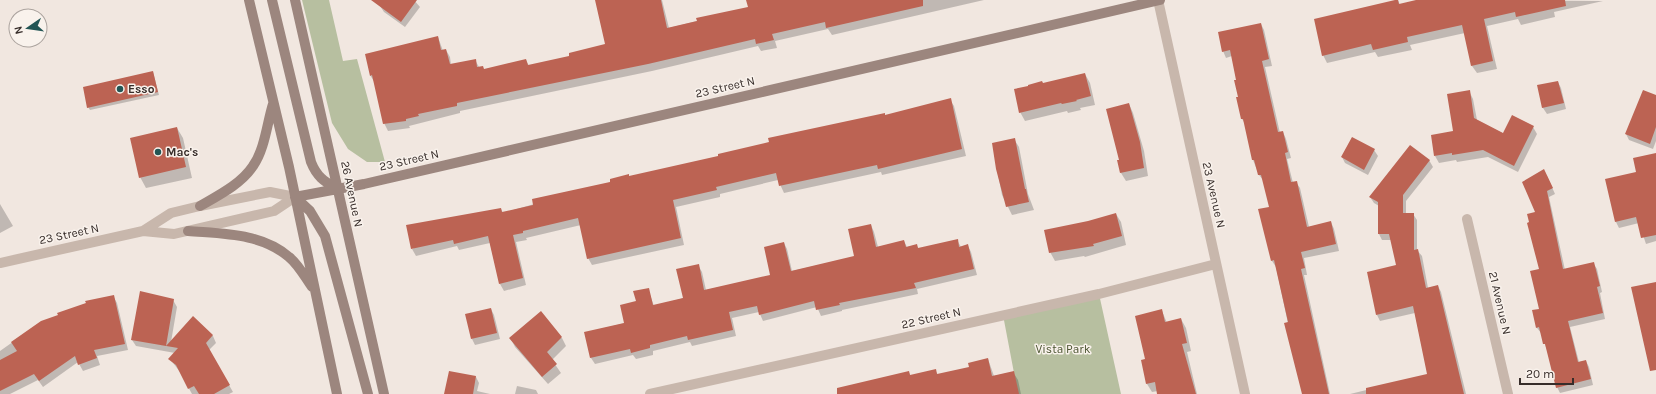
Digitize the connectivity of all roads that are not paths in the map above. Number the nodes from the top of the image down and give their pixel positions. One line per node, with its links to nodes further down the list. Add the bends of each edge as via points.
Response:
1 (249, 0): 5 (main road)
2 (272, 0): 6 (main road, via 311,162 321,180)
3 (295, 0): 6 (main road, 26 Avenue N)
4 (1159, 0): 6 (main road, 23 Street N); 13 (street, 23 Avenue N)
5 (273, 102): 7 (main road); 8 (main road, via 254,165 231,187)
6 (337, 189): 7 (main road, 23 Street N); 17 (main road, 26 Avenue N)
7 (295, 197): 8 (street, 23 Street N, via 270,192); 11 (street, 23 Street N, via 274,211); 14 (main road); 16 (main road, via 310,211 325,236)
8 (200, 206): 10 (street, 23 Street N, via 171,213)
9 (1467, 219): 20 (street, 21 Avenue N)
10 (143, 231): 11 (street, 23 Street N, via 174,234); 12 (street, 23 Street N)
11 (188, 231): 14 (main road, via 239,236 273,246 290,258)
12 (0, 263)
13 (1216, 264): 18 (street, 22 Street N, via 1099,294); 19 (street, 23 Avenue N)
14 (314, 290): 15 (main road)
15 (337, 394)
16 (368, 394)
17 (384, 394)
18 (650, 394)
19 (1246, 394)
20 (1508, 394)

